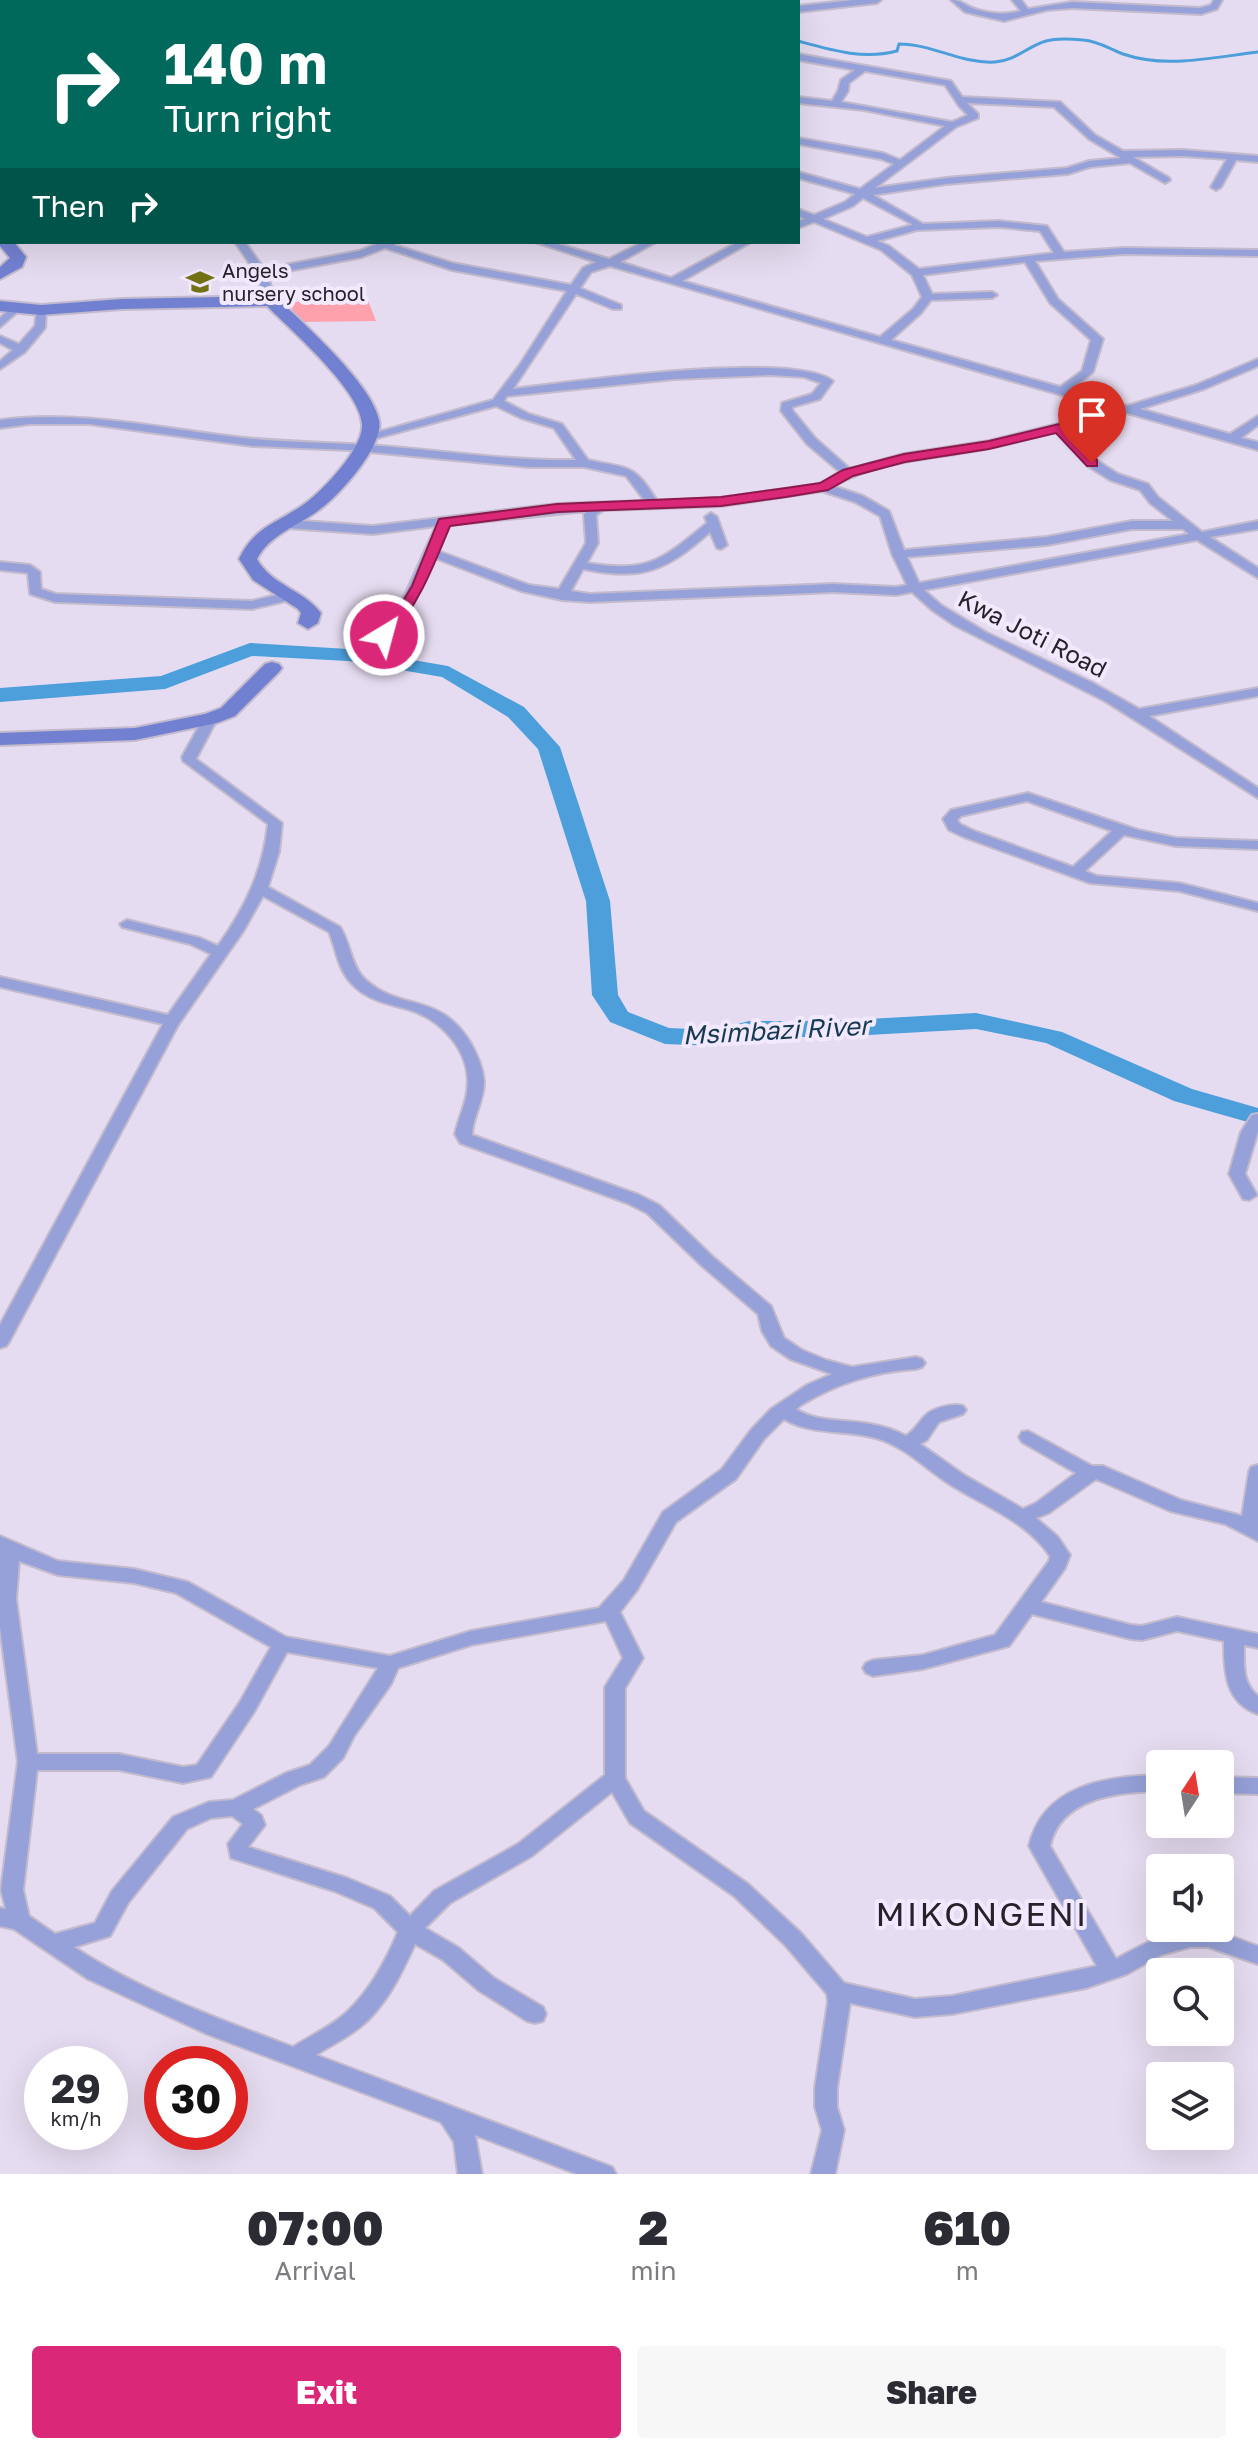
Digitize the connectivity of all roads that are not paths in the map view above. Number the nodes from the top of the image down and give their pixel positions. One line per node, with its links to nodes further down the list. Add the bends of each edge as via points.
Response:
1 (877, 0): 5 (street)
2 (955, 0): 6 (street, via 968,10 1004,18)
3 (1016, 0): 6 (street)
4 (1218, 0): 6 (street, via 1214,7 1194,12 1081,5)
5 (800, 9)
6 (1027, 13)
7 (800, 57): 8 (street)
8 (862, 69): 10 (street, via 948,83); 11 (street, via 844,82)
9 (800, 100): 11 (street)
10 (959, 100): 12 (street, via 975,116); 14 (street, via 1057,104 1092,137)
11 (835, 103): 12 (street)
12 (953, 125): 17 (street)
13 (800, 141): 17 (street)
14 (1129, 157): 15 (street, via 1144,152); 19 (street); 21 (street, via 1068,171)
15 (1233, 157): 16 (street); 20 (street)
16 (1258, 159)
17 (900, 163): 21 (street)
18 (800, 176): 21 (street)
19 (1165, 180)
20 (1216, 187)
21 (862, 193): 23 (street); 25 (street, via 915,221)
22 (800, 213): 23 (street)
23 (817, 220): 24 (street); 26 (street)
24 (800, 224)
25 (917, 227): 26 (street); 34 (street, via 1043,228)
26 (865, 241): 38 (street, via 885,248)
27 (6, 244): 39 (street, via 18,257)
28 (241, 244): 37 (street)
29 (388, 244): 37 (street); 41 (street, via 413,258 451,268)
30 (549, 244): 36 (street)
31 (647, 244): 36 (street)
32 (742, 244): 40 (street)
33 (1258, 253): 34 (street)
34 (1061, 255): 35 (street)
35 (1029, 259): 38 (street); 54 (street, via 1054,301 1096,336 1087,372)
36 (610, 263): 40 (street); 41 (street, via 591,267)
37 (261, 273): 44 (street)
38 (917, 273): 43 (street)
39 (0, 274)
40 (671, 282): 50 (street)
41 (575, 290): 46 (street); 55 (street)
42 (992, 295): 43 (street)
43 (928, 297): 50 (street)
44 (271, 301): 47 (street); 61 (street, via 338,367 371,421)
45 (8, 307): 47 (street); 48 (street)
46 (617, 307)
47 (41, 310): 51 (street, via 41,326)
48 (0, 324)
49 (0, 339): 51 (street)
50 (883, 341): 54 (street)
51 (21, 349): 53 (street)
52 (1258, 362): 56 (street)
53 (0, 366)
54 (1062, 391): 56 (street)
55 (502, 397): 61 (street); 63 (street, via 525,416 558,426); 64 (street, via 625,379 761,371 821,377 827,381 820,397 789,404 787,411)
56 (1126, 410): 59 (street); 60 (street)
57 (1258, 420): 60 (street)
58 (0, 424): 61 (street, via 78,418 237,441)
59 (1059, 428): 64 (street); 72 (street, via 1083,457 1108,474 1144,487)
60 (1231, 439): 62 (street)
61 (368, 442): 63 (street, via 514,464); 71 (street, via 335,485)
62 (1258, 446)
63 (584, 463): 67 (street, via 633,472)
64 (848, 473): 65 (street)
65 (823, 487): 66 (street); 77 (street, Kwa Joti Road, via 885,514)
66 (703, 502): 67 (street); 70 (street)
67 (652, 503): 68 (street)
68 (599, 507): 69 (street); 78 (street, via 590,514 594,536)
69 (444, 522): 71 (street, via 373,530); 76 (street)
70 (714, 523): 75 (street); 78 (street, via 657,565)
71 (288, 524): 82 (street, via 256,542 248,559 251,569)
72 (1184, 525): 74 (street); 77 (street, via 1132,525 1047,541)
73 (1258, 525): 74 (street)
74 (1201, 537): 80 (street); 81 (street)
75 (721, 545)
76 (432, 553): 83 (street, via 493,578); 85 (street, via 403,613)
77 (898, 554): 81 (street, Kwa Joti Road)
78 (580, 565): 83 (street)
79 (0, 566): 82 (street, via 30,569 35,591 55,598 252,605)
80 (1258, 574)
81 (915, 589): 83 (street); 88 (street, Kwa Joti Road, via 946,614)
82 (289, 596): 84 (street, via 306,605 311,613)
83 (562, 596)
84 (308, 623)
85 (384, 635)
86 (272, 668): 89 (street, via 228,712)
87 (1258, 692): 88 (street)
88 (1135, 714): 91 (street, Kwa Joti Road)
89 (210, 719): 90 (street, via 135,734); 95 (street, via 190,761 275,823)
90 (0, 739)
91 (1258, 794)
92 (1120, 831): 93 (street, via 1176,842); 94 (street); 94 (street, via 1028,797 956,813 950,819 969,834)
93 (1258, 845)
94 (1075, 873): 96 (street, via 1109,883 1179,887)
95 (260, 889): 98 (street); 105 (street, via 332,927 356,981 402,1004 430,1011 454,1029 474,1066 466,1139 653,1209 765,1310 777,1342 797,1355)
96 (1258, 907)
97 (127, 924): 98 (street)
98 (219, 952): 100 (street)
99 (0, 982): 100 (street)
100 (172, 1021): 103 (street)
101 (1258, 1119): 102 (street, via 1237,1174)
102 (1249, 1195)
103 (0, 1342)
104 (916, 1363): 105 (street)
105 (851, 1373): 106 (street, via 817,1387)
106 (786, 1410): 109 (street, via 798,1420 864,1428); 116 (street, via 754,1438 730,1474 683,1504 663,1525)
107 (957, 1410): 109 (street, via 933,1418)
108 (1028, 1437): 111 (street)
109 (909, 1443): 112 (street, via 958,1481)
110 (1258, 1472): 113 (street)
111 (1090, 1473): 112 (street, via 1051,1505); 113 (street, via 1104,1473 1177,1506 1230,1518)
112 (1021, 1516): 115 (street, via 1060,1555)
113 (1254, 1531)
114 (5, 1546): 119 (street, via 58,1568 181,1587); 123 (street, via 6,1599)
115 (1029, 1606): 117 (street, via 1131,1632 1177,1624); 121 (street, via 1002,1641 923,1662)
116 (610, 1610): 120 (street, via 580,1621 471,1638); 124 (street, via 633,1658 615,1687)
117 (1234, 1635): 118 (street); 122 (street, via 1237,1688 1241,1697)
118 (1258, 1641)
119 (282, 1644): 120 (street); 123 (street, via 247,1707 198,1775 111,1761)
120 (390, 1663): 128 (street, via 327,1764)
121 (873, 1668)
122 (1258, 1706)
123 (28, 1762): 129 (street)
124 (615, 1778): 130 (street, via 525,1850 442,1897); 134 (street, via 642,1823 741,1890)
125 (1146, 1783): 133 (street, via 1084,1794 1039,1836 1039,1846)
126 (1234, 1785): 127 (street)
127 (1258, 1786)
128 (236, 1808): 130 (street, via 255,1825 238,1844 238,1852 382,1902); 131 (street, via 209,1810 180,1823 120,1897 102,1930)
129 (10, 1919): 131 (street)
130 (410, 1930): 135 (street); 136 (street, via 396,1962 361,2011)
131 (54, 1943): 136 (street, via 96,1973 215,2027)
132 (1258, 1955): 133 (street, via 1208,1938 1190,1938 1155,1948)
133 (1111, 1971): 134 (street, via 915,2008)
134 (837, 1991): 140 (street, via 826,2088 833,2130)
135 (535, 2014)
136 (297, 2056): 137 (street)
137 (449, 2116): 138 (street, via 465,2139); 139 (street)
138 (470, 2174)
139 (604, 2174)
140 (823, 2174)

